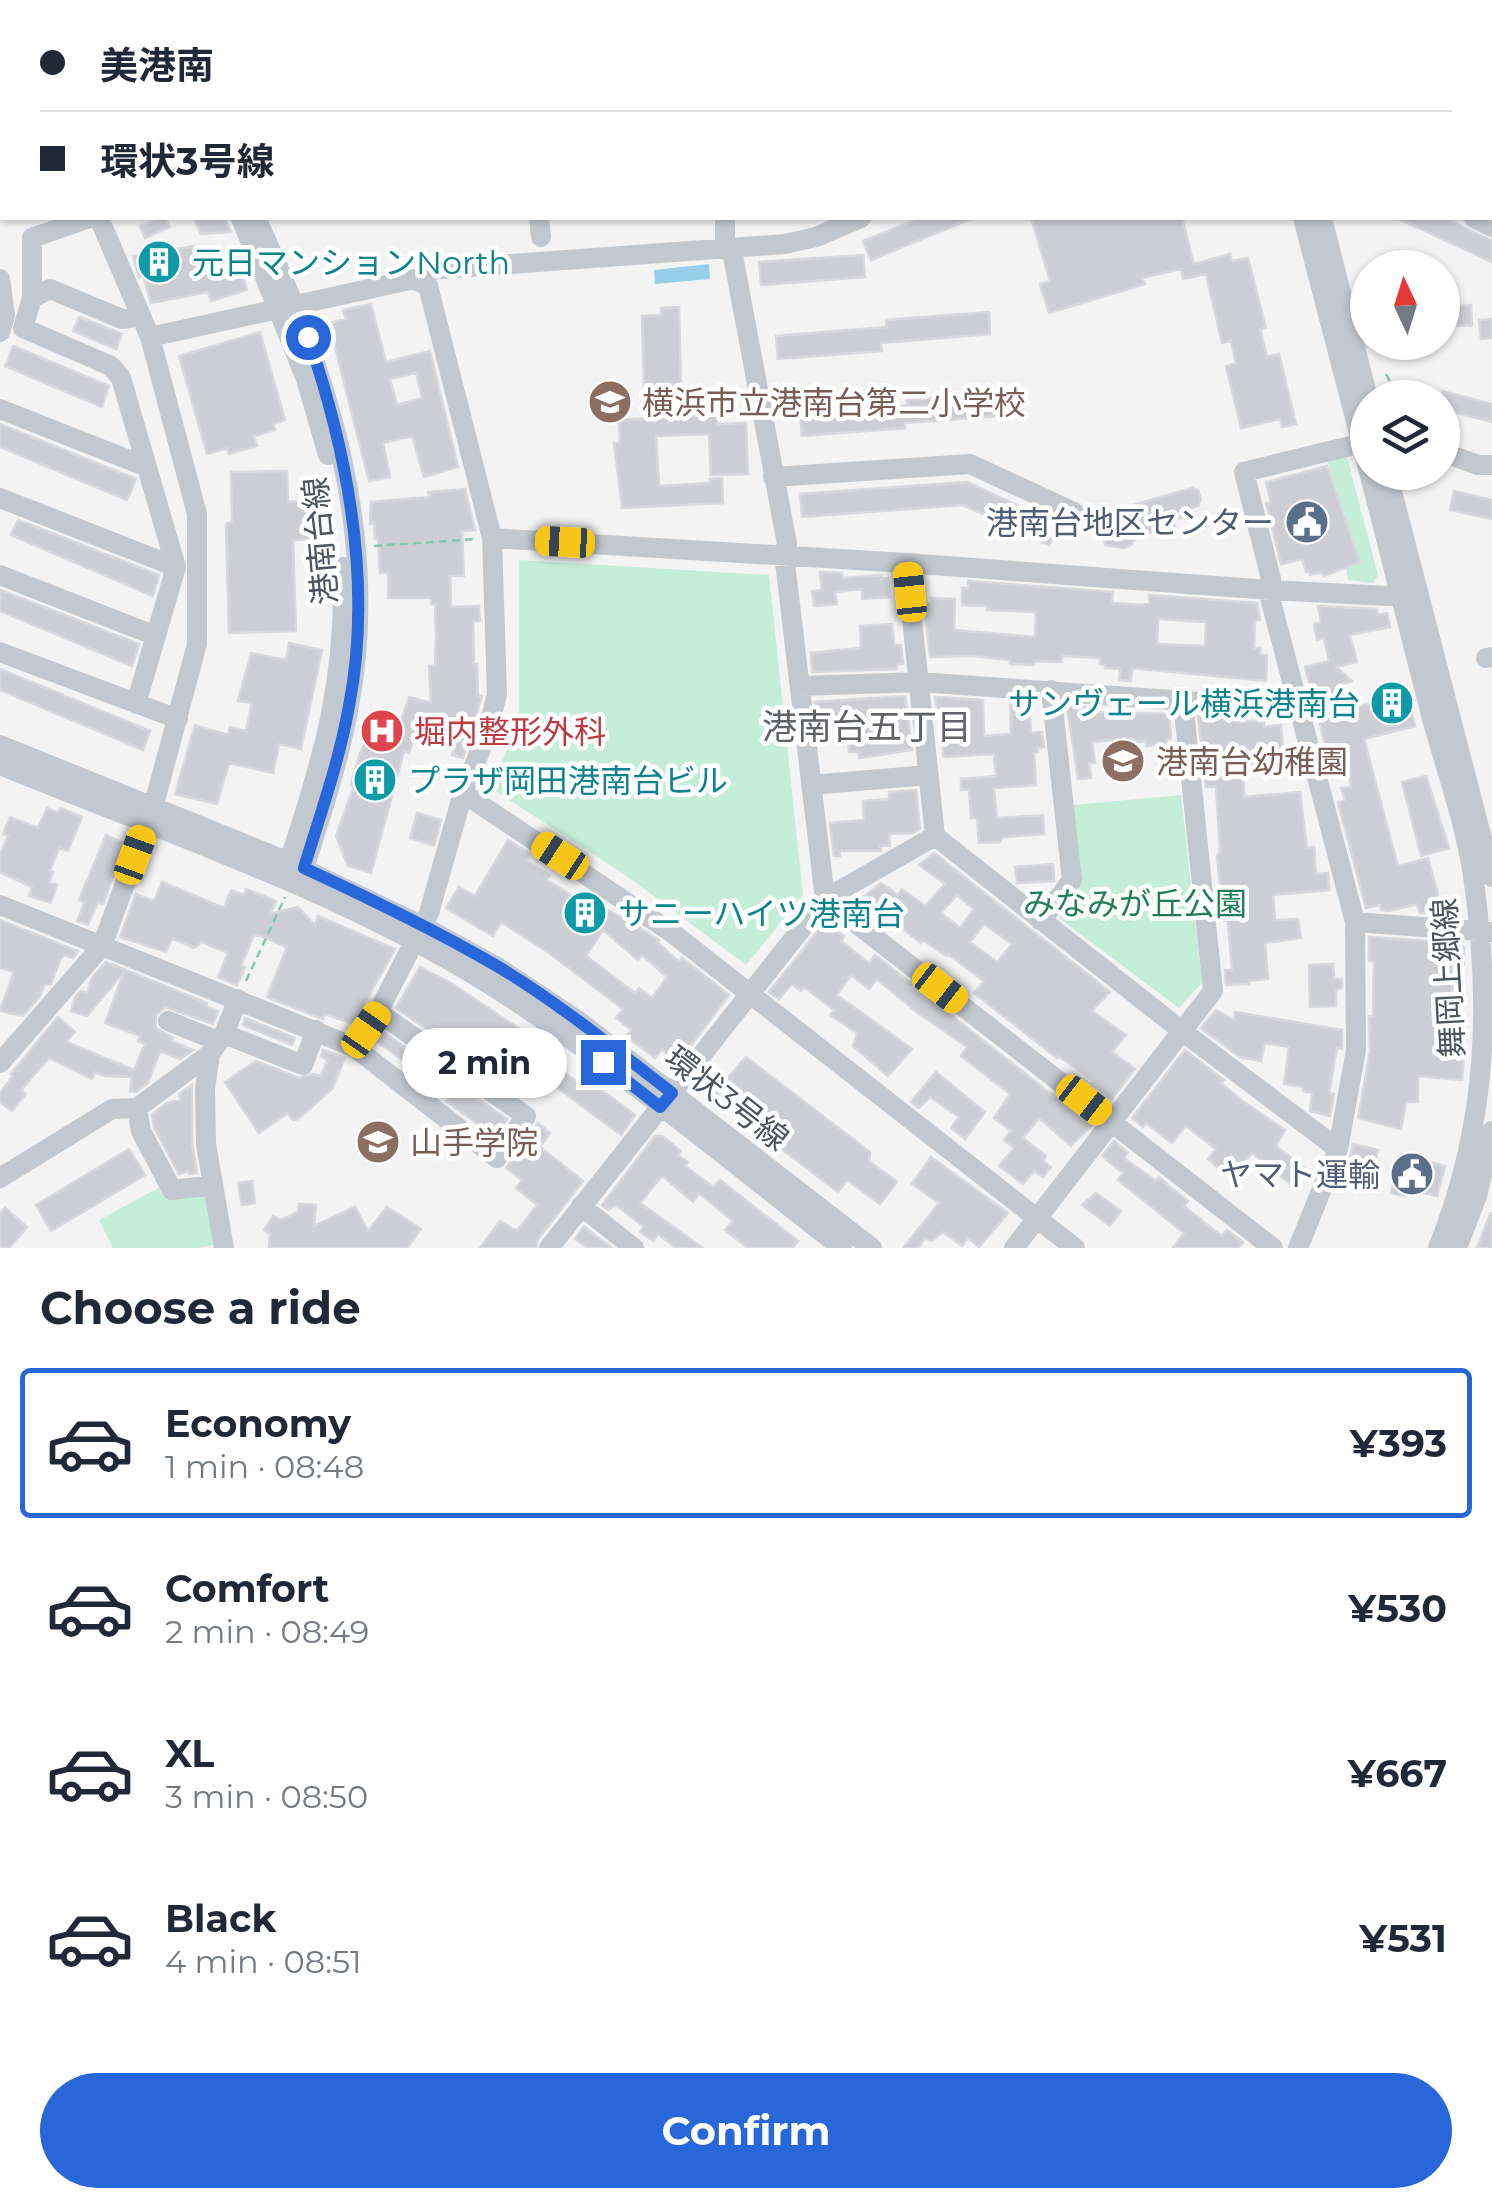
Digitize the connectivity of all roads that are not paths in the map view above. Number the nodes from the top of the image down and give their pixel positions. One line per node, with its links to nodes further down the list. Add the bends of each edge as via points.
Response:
1 (83, 220): 12 (street, via 32,238)
2 (100, 220): 14 (street)
3 (242, 220): 13 (street, 港南台線)
4 (257, 220): 13 (street, 港南台線)
5 (725, 220): 9 (street)
6 (856, 220): 9 (street, via 816,238)
7 (1304, 220): 18 (street, 舞岡上郷線)
8 (1323, 220): 17 (street)
9 (725, 247): 11 (street, via 429,270); 24 (street)
10 (0, 278): 15 (street)
11 (422, 282): 13 (street); 29 (street)
12 (32, 298): 14 (street, via 50,290 122,319); 23 (street, via 23,328 111,366 121,378)
13 (288, 305): 16 (street); 52 (street, 港南台線, via 319,370 344,467 358,603 338,760)
14 (142, 316): 16 (street)
15 (0, 332)
16 (150, 337): 44 (street, via 197,514 197,644)
17 (1363, 380)
18 (1350, 400)
19 (0, 409): 23 (street)
20 (1350, 446): 34 (street, bridge, via 1244,472)
21 (1460, 458): 22 (street)
22 (1492, 466)
23 (147, 467): 32 (street)
24 (774, 477): 28 (street, via 970,464); 30 (street)
25 (1374, 490): 35 (street, 舞岡上郷線)
26 (1390, 490): 35 (street, 舞岡上郷線)
27 (0, 498): 32 (street)
28 (1074, 512)
29 (492, 538): 30 (street); 49 (street, via 497,694)
30 (784, 554): 31 (street); 39 (street)
31 (906, 562): 34 (street); 38 (street)
32 (176, 568): 36 (street)
33 (0, 575): 36 (street)
34 (1270, 584): 35 (street); 43 (street)
35 (1408, 594): 53 (street, 舞岡上郷線); 58 (street, 舞岡上郷線)
36 (156, 636): 42 (street)
37 (0, 652): 42 (street)
38 (919, 682): 39 (street); 40 (street); 47 (street)
39 (801, 686): 48 (street)
40 (1051, 690): 41 (street); 56 (street, via 1072,880)
41 (1184, 701): 43 (street); 68 (street, via 1213,991)
42 (136, 704): 44 (street)
43 (1298, 709): 57 (street)
44 (178, 720): 50 (street)
45 (0, 745): 50 (street, 環状3号線)
46 (0, 765): 50 (street, 環状3号線)
47 (928, 775): 48 (street); 51 (street)
48 (811, 785): 54 (street)
49 (463, 793): 59 (street); 61 (street)
50 (150, 816): 52 (street, 環状3号線); 60 (street)
51 (935, 836): 54 (street); 56 (street)
52 (295, 871): 59 (street, 環状3号線)
53 (1492, 877)
54 (824, 899): 61 (street); 75 (street)
55 (0, 904): 60 (street)
56 (1041, 921): 68 (street)
57 (1354, 922): 58 (street); 77 (street, via 1356,1050)
58 (1487, 932): 64 (street, 舞岡上郷線)
59 (419, 934): 63 (street); 73 (street, 環状3号線, via 499,968 561,1009)
60 (102, 946): 62 (street); 69 (street)
61 (752, 993): 73 (street); 82 (street)
62 (238, 999): 67 (street); 70 (street)
63 (378, 1012): 71 (street); 71 (street, via 526,1116 497,1158)
64 (1489, 1013): 92 (street, 舞岡上郷線, via 1464,1174)
65 (168, 1021): 70 (street)
66 (0, 1030): 69 (street)
67 (316, 1030): 70 (street, via 303,1065); 71 (street)
68 (1182, 1031): 75 (street); 77 (street)
69 (21, 1038): 72 (street)
70 (217, 1043): 74 (street); 79 (street, via 205,1089)
71 (354, 1047)
72 (0, 1063)
73 (666, 1100): 81 (street); 86 (street, 環状3号線); 87 (street, 環状3号線)
74 (137, 1108): 78 (street, via 112,1109); 79 (street, via 172,1190)
75 (1113, 1123): 82 (street); 90 (street)
76 (1492, 1131): 80 (street)
77 (1338, 1149): 91 (street)
78 (0, 1178)
79 (213, 1185): 83 (street)
80 (1484, 1199): 93 (street)
81 (580, 1206): 84 (street); 85 (street)
82 (1036, 1218): 88 (street); 89 (street)
83 (224, 1248)
84 (549, 1248)
85 (634, 1248)
86 (842, 1248)
87 (872, 1248)
88 (1014, 1248)
89 (1075, 1248)
90 (1272, 1248)
91 (1298, 1248)
92 (1438, 1248)
93 (1458, 1248)

